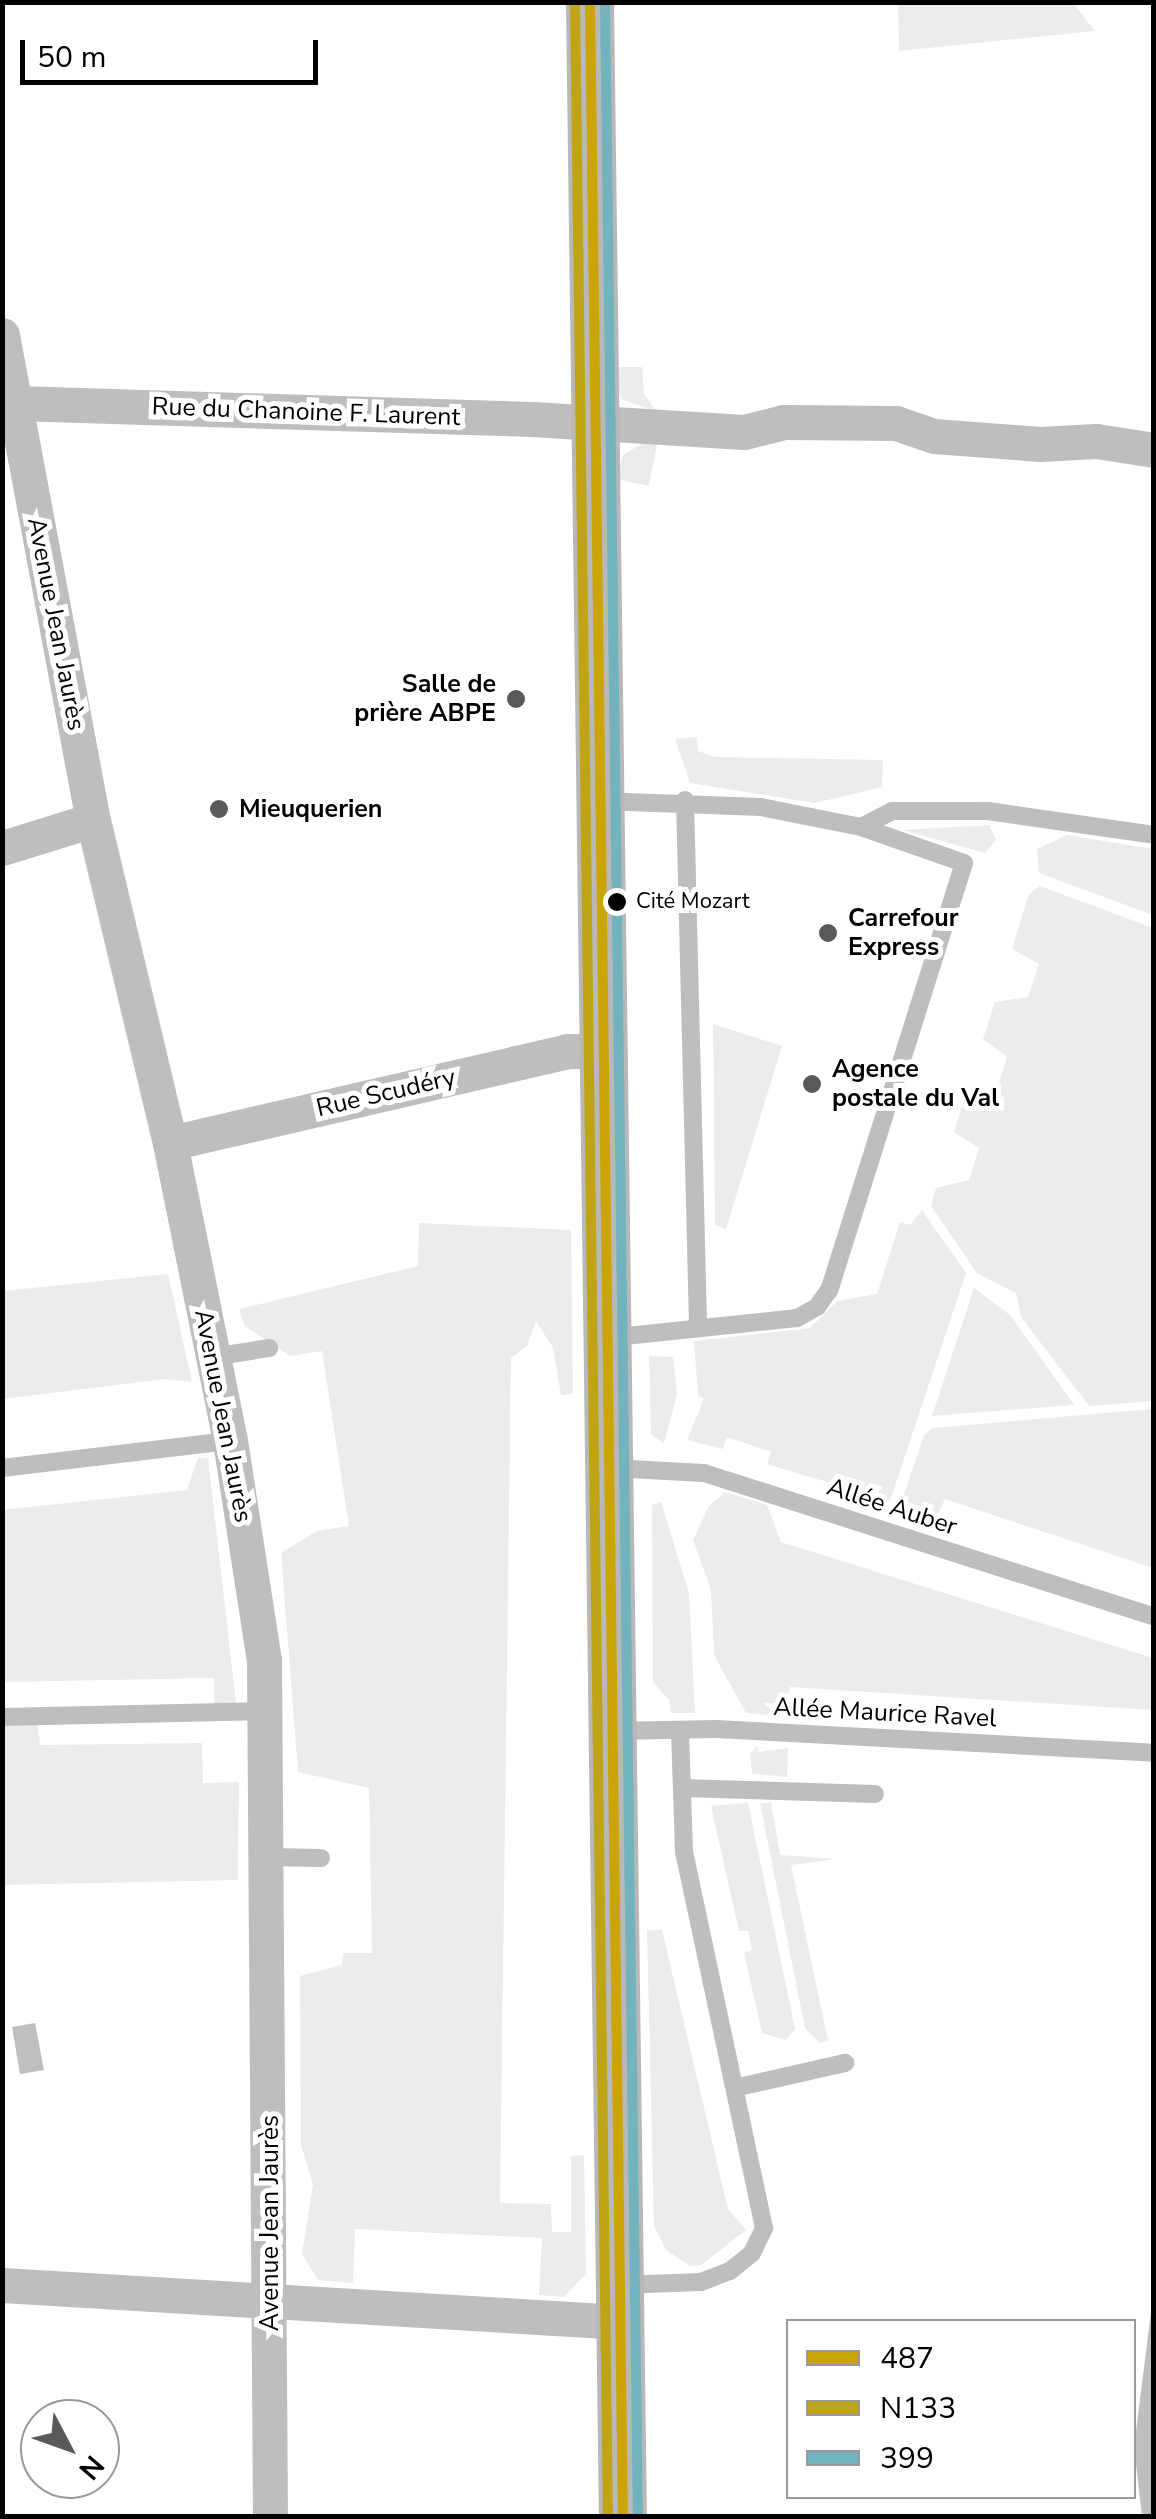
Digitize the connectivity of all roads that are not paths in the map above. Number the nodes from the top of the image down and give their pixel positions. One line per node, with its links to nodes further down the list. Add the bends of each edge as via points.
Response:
1 (590, 2): 4 (street)
2 (2, 335): 3 (street, Avenue Jean Jaurès)
3 (16, 404): 4 (street, Rue du Chanoine F. Laurent); 8 (street, Avenue Jean Jaurès)
4 (596, 424): 5 (street, Rue du Chanoine F. Laurent, via 744,432 784,422 896,423 934,436 1096,441); 7 (street)
5 (1154, 450)
6 (686, 800): 7 (lane); 9 (lane); 14 (lane)
7 (600, 801): 12 (street)
8 (93, 820): 11 (street); 13 (street, Avenue Jean Jaurès)
9 (861, 827): 10 (lane, via 892,811 988,810); 14 (lane, via 964,863 829,1290 797,1318)
10 (1154, 835)
11 (2, 848)
12 (604, 1051): 13 (street, Rue Scudéry, via 567,1051); 15 (street)
13 (170, 1143): 17 (street, Avenue Jean Jaurès)
14 (698, 1326): 15 (lane)
15 (608, 1338): 20 (street)
16 (270, 1348): 17 (lane)
17 (213, 1357): 18 (street, Avenue Jean Jaurès)
18 (230, 1441): 19 (lane); 22 (street, Avenue Jean Jaurès)
19 (2, 1468)
20 (610, 1468): 21 (lane, Allée Auber, via 704,1473); 25 (street)
21 (1154, 1618)
22 (266, 1711): 23 (lane); 29 (street, Avenue Jean Jaurès)
23 (2, 1717)
24 (680, 1730): 25 (lane, Allée Maurice Ravel); 26 (lane, Allée Maurice Ravel); 27 (lane)
25 (613, 1731): 35 (street)
26 (1154, 1753)
27 (682, 1788): 28 (lane); 32 (lane, via 694,1906)
28 (874, 1794)
29 (269, 1857): 30 (lane); 34 (street, Avenue Jean Jaurès)
30 (321, 1858)
31 (846, 2063): 32 (lane)
32 (738, 2087): 35 (lane, via 764,2228 752,2253 701,2282)
33 (2, 2285): 34 (street)
34 (270, 2300): 35 (street); 36 (street, Avenue Jean Jaurès)
35 (621, 2304): 37 (street)
36 (270, 2516)
37 (623, 2516)

